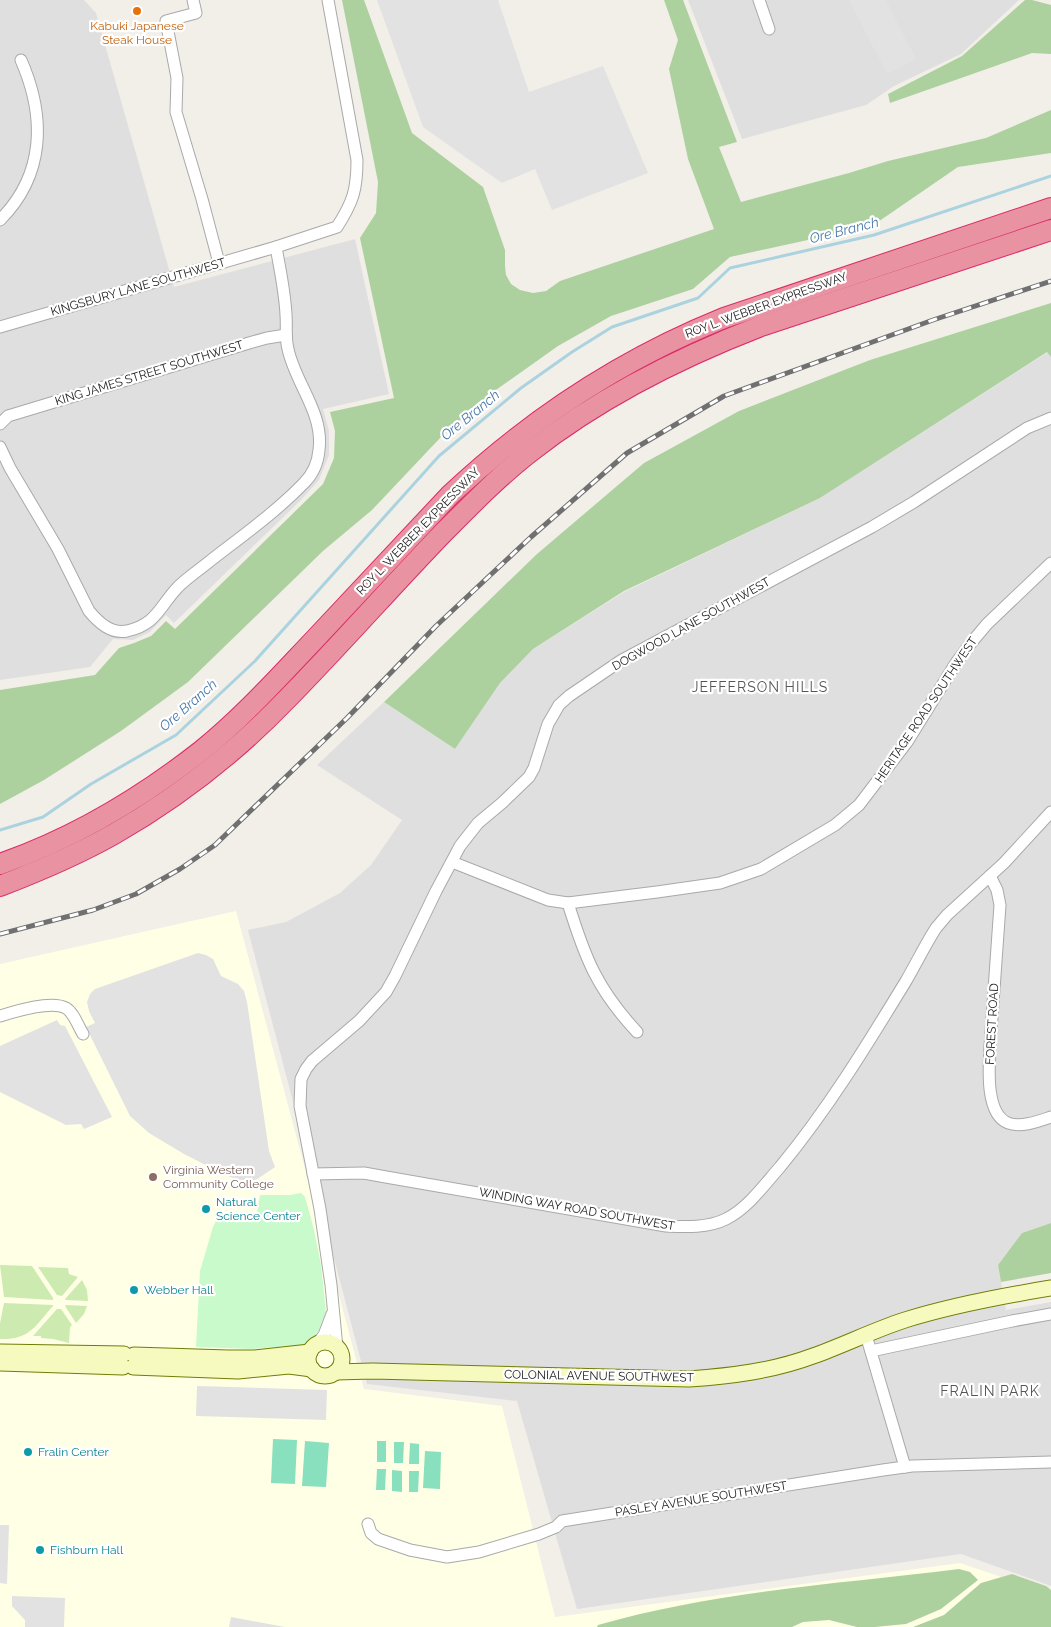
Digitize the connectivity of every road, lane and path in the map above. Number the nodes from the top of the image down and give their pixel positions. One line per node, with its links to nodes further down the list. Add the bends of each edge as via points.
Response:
1 (193, 0): 10 (street, via 196,13 166,21 177,78 176,112)
2 (328, 0): 9 (street, KINGSBURY LANE SOUTHWEST, via 357,160 353,199 337,227)
3 (759, 0): 4 (street)
4 (769, 29)
5 (21, 60): 7 (street, via 33,93 37,142 29,179 20,197)
6 (1051, 208): 19 (highway, ROY L. WEBBER EXPRESSWAY, via 724,318 652,349 602,377 547,414 481,466 270,686 202,750 87,826)
7 (0, 220)
8 (1051, 230): 21 (highway, ROY L. WEBBER EXPRESSWAY, via 761,326 648,376 603,401 506,472 416,561 286,700 224,757 113,835)
9 (276, 247): 10 (street, KINGSBURY LANE SOUTHWEST); 12 (street, via 284,293)
10 (219, 263): 11 (street, KINGSBURY LANE SOUTHWEST)
11 (0, 328)
12 (286, 336): 14 (street, KING JAMES STREET SOUTHWEST, via 249,343 8,416); 15 (street, via 288,351 318,425 319,449 314,469 277,508 179,586 155,617 144,625 128,631 115,631 89,611)
13 (1051, 418): 18 (street, DOGWOOD LANE SOUTHWEST, via 1027,428 872,527 650,643 569,696 548,724 529,777 467,835)
14 (0, 424)
15 (0, 447)
16 (1051, 563): 22 (street, HERITAGE ROAD SOUTHWEST, via 971,643 892,763 847,817 739,878)
17 (1051, 812): 20 (street, WINDING WAY ROAD SOUTHWEST)
18 (452, 862): 22 (street, HERITAGE ROAD SOUTHWEST, via 548,900); 27 (street, DOGWOOD LANE SOUTHWEST, via 386,992 306,1069 300,1106)
19 (0, 864)
20 (990, 876): 26 (street, FOREST ROAD, via 1000,904 989,1068 992,1103 1008,1123 1026,1124); 27 (street, WINDING WAY ROAD SOUTHWEST, via 936,928 853,1068 823,1111 745,1206 726,1219 707,1225 666,1226 378,1176)
21 (0, 886)
22 (568, 903): 24 (street, via 588,964 610,1002)
23 (0, 1016): 25 (street, via 55,1005 72,1014)
24 (637, 1032)
25 (83, 1034)
26 (1051, 1117)
27 (313, 1174): 29 (street)
28 (1051, 1288): 31 (main road, COLONIAL AVENUE SOUTHWEST, via 938,1311)
29 (333, 1312): 32 (street, via 324,1335); 35 (street)
30 (1051, 1314): 33 (street)
31 (866, 1335): 33 (street); 39 (main road, COLONIAL AVENUE SOUTHWEST, via 783,1365 727,1376 689,1379)
32 (313, 1348): 35 (main road, via 327,1342); 36 (main road, via 255,1358); 38 (main road, via 308,1360)
33 (871, 1351): 42 (street)
34 (0, 1352): 36 (main road)
35 (340, 1353): 39 (main road, COLONIAL AVENUE SOUTHWEST, via 352,1364); 40 (main road, via 342,1364)
36 (128, 1361): 37 (main road); 38 (main road, via 238,1371 289,1366)
37 (0, 1363)
38 (312, 1370): 40 (main road, via 321,1376)
39 (373, 1371): 40 (main road, COLONIAL AVENUE SOUTHWEST)
40 (336, 1372)
41 (1051, 1462): 42 (street, PASLEY AVENUE SOUTHWEST)
42 (905, 1467): 43 (street, PASLEY AVENUE SOUTHWEST, via 562,1521 539,1534 479,1552 447,1557 386,1542 373,1536)
43 (368, 1524)

